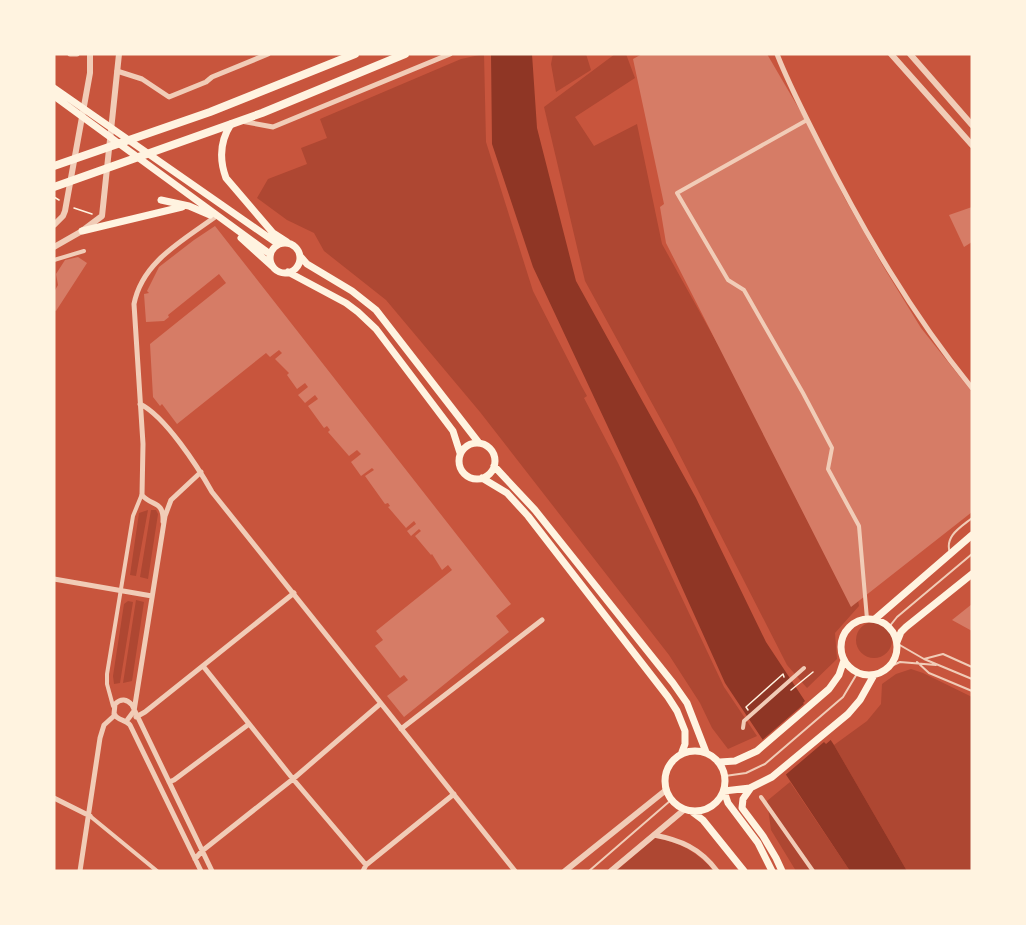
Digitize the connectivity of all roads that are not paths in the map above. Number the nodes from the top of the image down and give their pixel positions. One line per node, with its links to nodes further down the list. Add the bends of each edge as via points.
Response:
1 (70, 54): 2 (street)
2 (77, 54)
3 (90, 54): 15 (street)
4 (119, 54): 12 (street)
5 (268, 54): 12 (street, via 169,97 142,79)
6 (355, 54): 21 (main road)
7 (405, 54): 18 (main road)
8 (450, 54): 18 (street, via 273,127)
9 (777, 54): 17 (street)
10 (891, 54): 23 (street)
11 (910, 54): 19 (street)
12 (117, 71): 20 (street)
13 (54, 88): 15 (main road)
14 (54, 96): 16 (main road)
15 (83, 107): 16 (street); 20 (main road)
16 (82, 118): 22 (main road); 26 (street)
17 (808, 120): 45 (street, via 838,181 903,293); 63 (street, via 677,193 728,280 744,290 832,448 828,469 859,526)
18 (236, 123): 24 (main road); 36 (main road, via 224,137 220,155 226,178 273,233)
19 (972, 125)
20 (112, 126): 21 (main road); 22 (street)
21 (131, 140): 22 (main road); 24 (main road)
22 (113, 143): 25 (main road); 26 (main road); 28 (street)
23 (972, 145)
24 (150, 153): 25 (main road); 37 (main road)
25 (138, 158): 28 (main road); 40 (main road)
26 (74, 159): 27 (main road); 29 (street)
27 (54, 166)
28 (108, 169): 29 (main road); 35 (street, via 102,216)
29 (70, 182): 30 (main road); 34 (street, via 63,216)
30 (54, 187)
31 (161, 200): 32 (main road)
32 (186, 206): 33 (main road); 35 (main road)
33 (215, 217): 43 (main road); 46 (street, via 152,264 136,290)
34 (54, 225)
35 (82, 231): 38 (street)
36 (287, 242): 37 (main road); 41 (main road, via 297,248)
37 (278, 244): 40 (main road)
38 (54, 247)
39 (84, 251): 42 (street)
40 (270, 254): 43 (main road)
41 (300, 256): 44 (main road, via 297,266); 47 (main road, via 376,310)
42 (54, 260)
43 (273, 267): 44 (main road)
44 (288, 272): 48 (main road, via 346,303 376,329 453,431)
45 (972, 388)
46 (140, 404): 50 (street, via 153,413); 52 (street)
47 (479, 443): 48 (main road, via 468,445); 49 (main road, via 492,454)
48 (460, 453): 51 (main road, via 463,472)
49 (494, 466): 51 (main road); 92 (main road, via 535,510 673,683 687,703)
50 (201, 472): 54 (street, via 171,500); 61 (street, via 212,492)
51 (482, 478): 91 (main road, via 507,493 528,516 657,681 685,731)
52 (142, 492): 54 (street, via 144,498 162,509); 60 (street, via 134,513)
53 (972, 518): 56 (lane, via 950,538)
54 (163, 522): 62 (street)
55 (972, 535): 56 (main road)
56 (951, 553): 64 (main road)
57 (972, 554): 66 (lane)
58 (972, 574): 67 (main road, via 906,627)
59 (54, 579): 60 (street)
60 (121, 590): 62 (street); 83 (street, via 106,674)
61 (294, 593): 71 (street); 82 (street)
62 (152, 596): 79 (street)
63 (867, 619): 64 (main road); 69 (main road, via 853,624 843,635)
64 (875, 619): 66 (main road)
65 (542, 620): 90 (street)
66 (889, 627): 67 (main road)
67 (897, 643): 68 (lane); 73 (main road)
68 (924, 659): 72 (lane); 74 (lane, via 944,654)
69 (844, 660): 76 (main road); 93 (main road, via 834,682 818,700 757,751 735,761)
70 (917, 662): 72 (lane); 73 (lane); 80 (lane, via 929,673)
71 (203, 666): 86 (street); 88 (street)
72 (940, 666): 78 (lane)
73 (889, 667): 77 (main road)
74 (972, 667)
75 (804, 668): 89 (street, via 744,721)
76 (858, 672): 77 (main road); 94 (lane, via 843,697 765,764 746,773)
77 (874, 675): 97 (main road, via 855,706 835,725 772,777)
78 (972, 679)
79 (139, 683): 81 (street); 84 (street)
80 (972, 691)
81 (122, 700): 83 (street); 84 (street)
82 (380, 704): 90 (street); 95 (street)
83 (113, 707): 85 (street)
84 (134, 708): 86 (street); 87 (street, via 133,715)
85 (115, 715): 87 (street); 105 (street, via 104,726 100,738)
86 (138, 716): 87 (street); 96 (street)
87 (126, 720): 108 (street)
88 (249, 724): 95 (street); 96 (street)
89 (743, 728)
90 (401, 729): 100 (street)
91 (682, 752): 92 (main road); 98 (main road, via 667,771)
92 (706, 752): 93 (main road)
93 (720, 762): 94 (main road)
94 (725, 776): 99 (main road)
95 (293, 779): 107 (street); 109 (street)
96 (169, 782): 107 (street)
97 (750, 788): 99 (main road); 121 (main road, via 742,808)
98 (666, 789): 103 (main road); 115 (street)
99 (724, 791): 104 (main road, via 714,805); 120 (main road, via 728,804 758,843)
100 (454, 794): 109 (street); 114 (street)
101 (761, 796): 122 (street)
102 (54, 798): 105 (street)
103 (671, 800): 104 (main road); 116 (lane)
104 (688, 810): 106 (street); 119 (main road, via 703,820)
105 (90, 816): 110 (street); 111 (street)
106 (654, 835): 117 (street); 118 (street, via 687,844)
107 (202, 852): 108 (street); 113 (street)
108 (195, 859): 112 (street)
109 (365, 868)
110 (80, 871)
111 (157, 871)
112 (201, 871)
113 (212, 871)
114 (515, 871)
115 (565, 871)
116 (589, 871)
117 (611, 871)
118 (717, 871)
119 (744, 871)
120 (772, 871)
121 (782, 871)
122 (813, 871)

